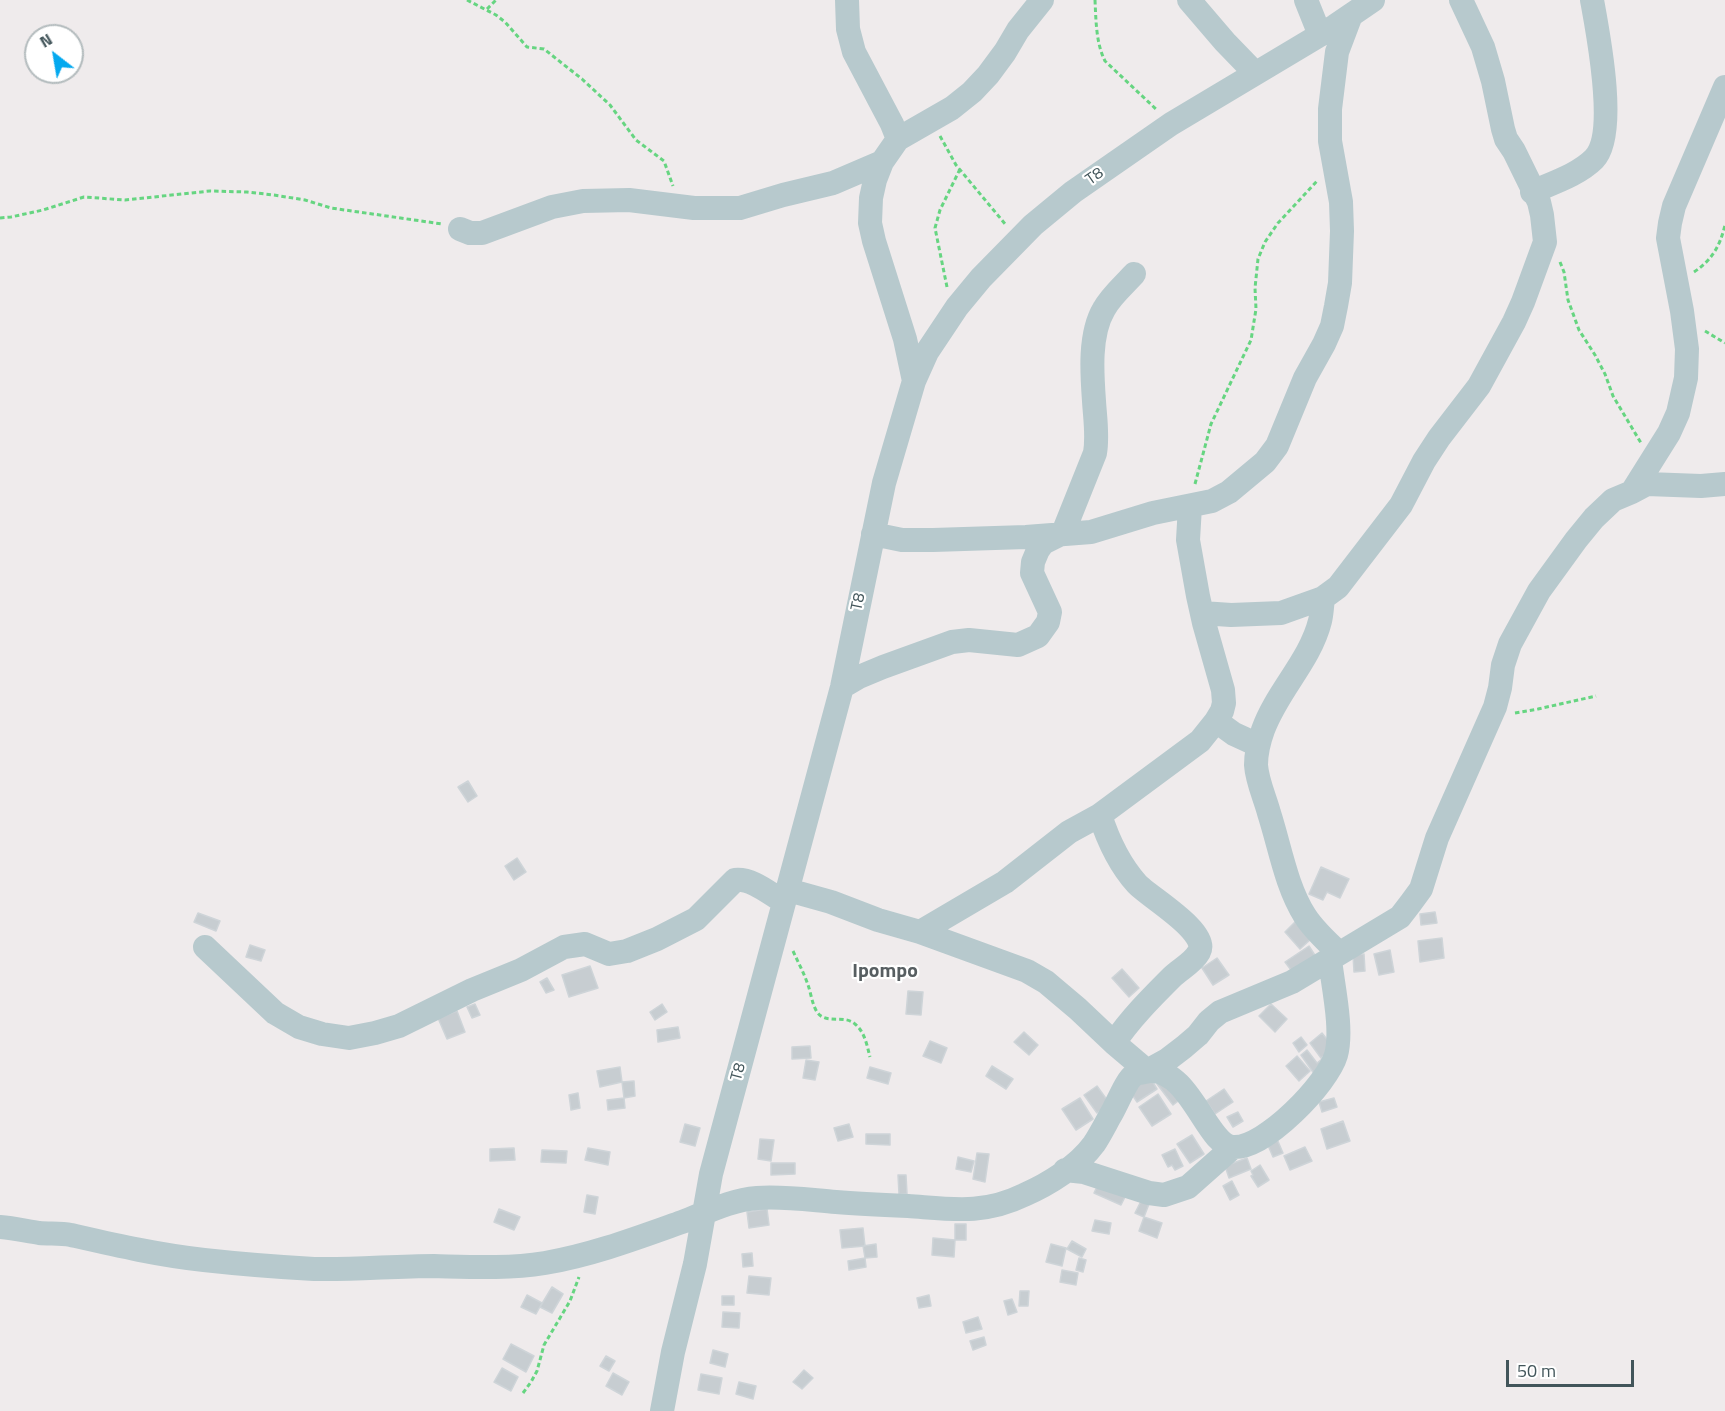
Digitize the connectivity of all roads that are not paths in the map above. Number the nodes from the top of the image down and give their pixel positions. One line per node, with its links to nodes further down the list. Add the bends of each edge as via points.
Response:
1 (847, 0): 12 (street, via 854,52)
2 (1042, 0): 12 (street, via 972,92)
3 (1189, 0): 10 (street)
4 (1306, 0): 9 (street)
5 (1373, 0): 8 (street, T8)
6 (1461, 0): 14 (street, via 1483,47 1503,129)
7 (1592, 0): 14 (street, via 1603,78 1602,144 1596,158 1585,166)
8 (1351, 15): 9 (street, T8); 20 (street, via 1337,52 1330,131 1342,231 1340,283 1332,326 1277,446 1265,462 1229,492)
9 (1320, 35): 10 (street, T8)
10 (1255, 73): 17 (street, T8, via 1171,124 1073,192 1033,225 954,312 927,352)
11 (1725, 87): 19 (street, via 1670,223 1668,238 1687,349 1686,378 1678,413)
12 (898, 139): 13 (street)
13 (882, 162): 15 (street, via 833,183 740,208 694,208 629,200 583,201 552,207 482,233); 17 (street, via 871,198 870,223)
14 (1532, 192): 23 (street, via 1539,202 1545,242 1509,331 1479,386 1439,438 1401,505 1338,587)
15 (460, 229)
16 (1134, 274): 21 (street, via 1102,311 1095,334 1092,379 1097,442)
17 (914, 381): 22 (street, T8)
18 (1725, 484): 19 (street, via 1647,484)
19 (1632, 492): 32 (street, via 1613,500 1576,540 1539,591 1510,644 1492,714 1437,838 1421,889 1400,917)
20 (1190, 506): 21 (street, via 1091,532); 24 (street, via 1188,540)
21 (1063, 533): 22 (street, via 933,540 902,540); 25 (street, via 1043,543 1033,562 1032,573 1050,612 1038,636 1018,645 952,642 882,667)
22 (873, 534): 25 (street, T8)
23 (1323, 598): 24 (street, via 1281,613); 27 (street, via 1316,633)
24 (1202, 613): 26 (street, via 1223,690 1224,704)
25 (842, 687): 29 (street, T8)
26 (1216, 721): 27 (street); 28 (street, via 1200,741)
27 (1258, 745): 32 (street, via 1256,768 1291,886 1305,916)
28 (1100, 815): 30 (street, via 1069,832 1005,882); 33 (street, via 1126,871 1183,921 1200,943 1193,959 1148,1001)
29 (786, 896): 30 (street, via 831,902); 31 (street, via 735,880 696,919 657,939 609,954 585,944 564,947 399,1026 349,1038 299,1027 275,1013); 37 (street, T8, via 711,1174)
30 (920, 932): 33 (street, via 1027,971 1046,982)
31 (205, 947)
32 (1335, 956): 34 (street, via 1292,982 1220,1012 1184,1047); 35 (street, via 1338,1033 1336,1055 1328,1070 1284,1122 1268,1134)
33 (1114, 1043): 34 (street)
34 (1147, 1071): 35 (street, via 1159,1071 1176,1082 1222,1144); 36 (street, via 1135,1074 1126,1083 1094,1145)
35 (1232, 1148): 36 (street, via 1188,1187 1164,1195)
36 (1065, 1170): 37 (street, via 1021,1197 994,1207 970,1210 759,1198)
37 (704, 1214): 38 (street, via 633,1240 546,1263 468,1268 313,1269 220,1261 171,1256 66,1234); 39 (street, T8)
38 (0, 1227)
39 (662, 1411)

